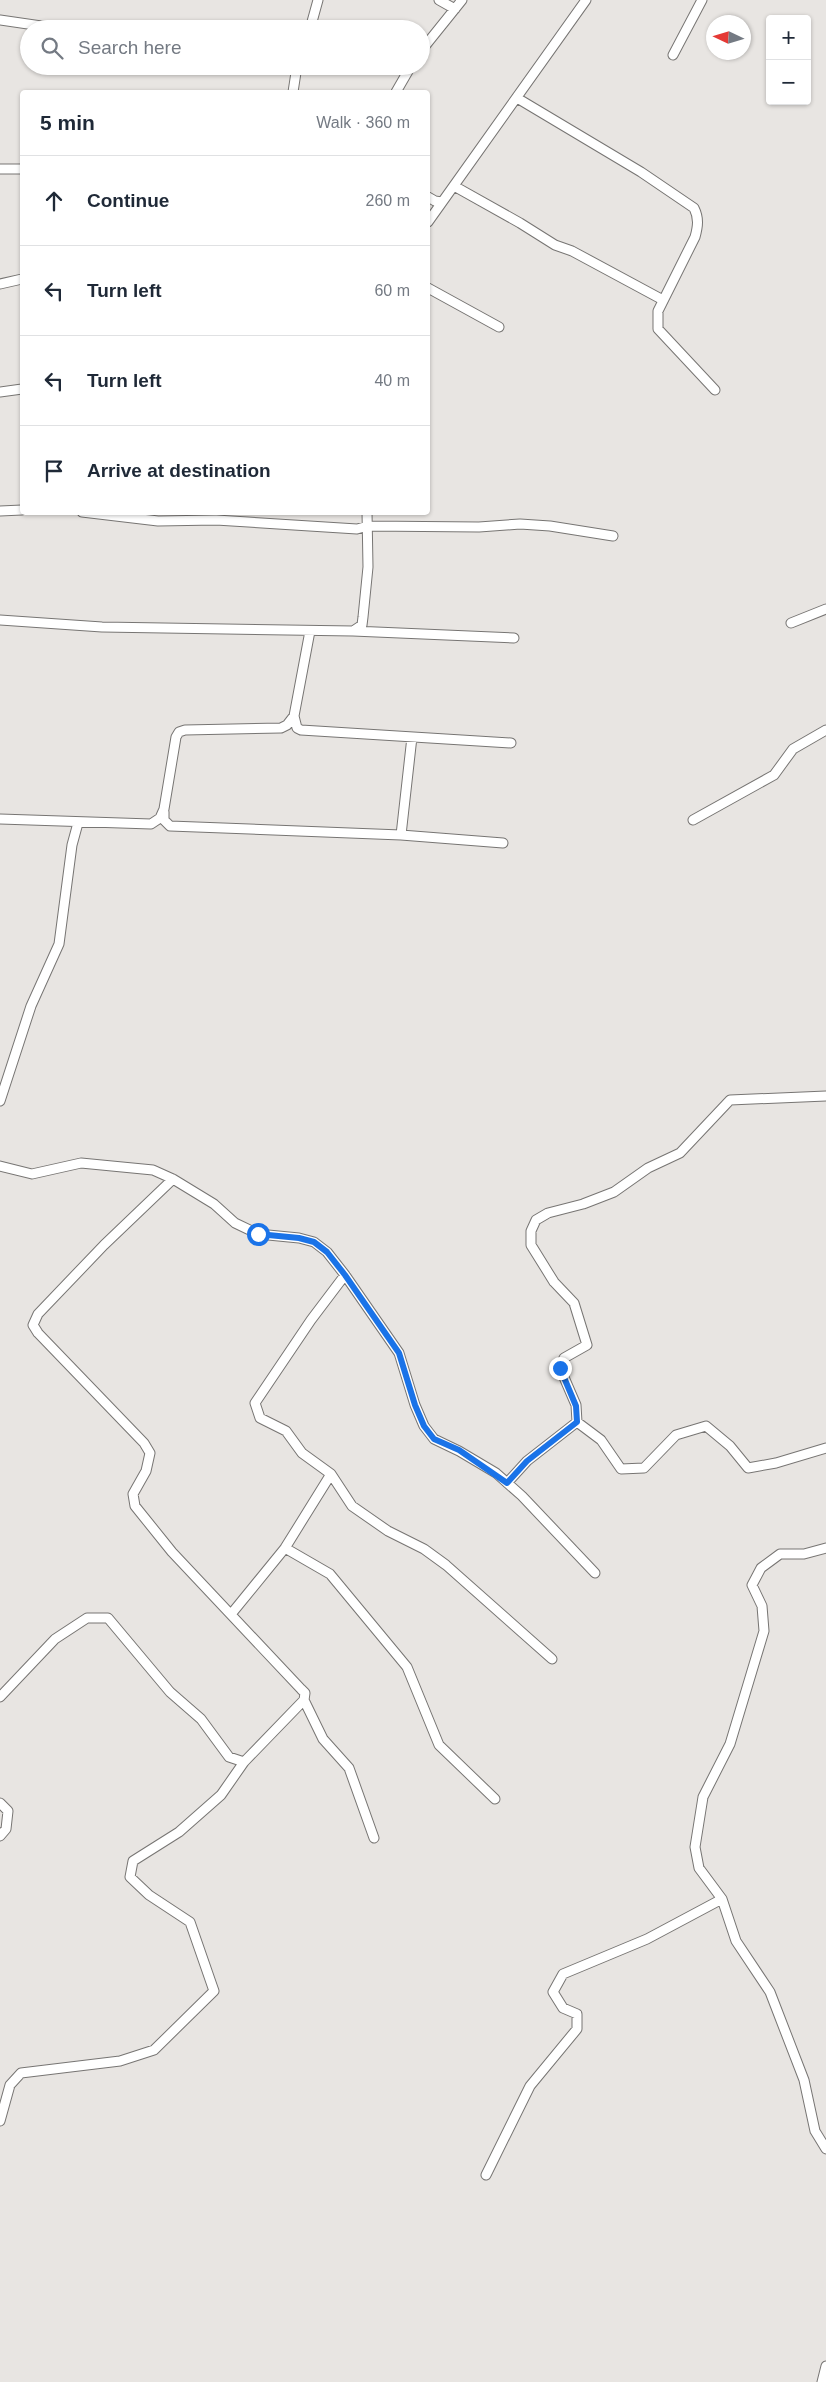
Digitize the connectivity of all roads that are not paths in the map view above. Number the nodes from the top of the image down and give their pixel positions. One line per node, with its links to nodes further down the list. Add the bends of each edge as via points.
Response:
1 (318, 0): 8 (street)
2 (439, 0): 6 (street)
3 (462, 0): 6 (street)
4 (586, 0): 16 (street)
5 (702, 0): 11 (street)
6 (455, 9): 10 (street)
7 (0, 20): 9 (street)
8 (312, 20)
9 (20, 23)
10 (430, 39)
11 (673, 55)
12 (296, 75): 14 (street)
13 (406, 75): 15 (street)
14 (293, 90)
15 (397, 90)
16 (517, 98): 19 (street); 26 (street, via 641,172 694,208 698,226 695,237)
17 (0, 169): 18 (street)
18 (20, 169)
19 (454, 186): 21 (street); 26 (street, via 555,246 572,251)
20 (430, 198): 21 (street)
21 (442, 202): 22 (street)
22 (430, 219)
23 (20, 279): 24 (street)
24 (0, 284)
25 (430, 289): 27 (street)
26 (663, 300): 29 (street, via 658,311 658,329)
27 (498, 327)
28 (20, 389): 30 (street)
29 (715, 390)
30 (0, 392)
31 (0, 510): 32 (street)
32 (20, 510)
33 (107, 515): 35 (street, via 158,521)
34 (367, 515): 36 (street)
35 (254, 517): 36 (street, via 357,529)
36 (368, 526): 37 (street, via 520,524); 42 (street, via 362,625)
37 (613, 536)
38 (826, 609): 40 (street)
39 (0, 620): 41 (street, via 102,627)
40 (791, 624)
41 (310, 631): 42 (street); 44 (street)
42 (353, 631): 43 (street)
43 (514, 638)
44 (294, 716): 46 (street, via 294,724 301,730); 48 (street, via 281,728 179,732)
45 (826, 730): 50 (street, via 793,749 774,775)
46 (412, 737): 47 (street); 52 (street)
47 (511, 743)
48 (164, 809): 51 (street, via 160,818 151,824); 52 (street, via 164,820 170,826)
49 (0, 819): 51 (street)
50 (693, 820)
51 (78, 823): 55 (street, via 72,845 59,944 31,1006)
52 (401, 835): 53 (street)
53 (503, 843)
54 (826, 1096): 60 (street, via 730,1100 680,1153 648,1168 614,1192 548,1213 536,1220 531,1231 531,1245 554,1282 574,1303 587,1345 564,1358 560,1368 576,1406)
55 (0, 1101)
56 (0, 1166): 57 (street); 58 (street, via 32,1174 81,1163 153,1170)
57 (0, 1170)
58 (173, 1179): 59 (street, via 214,1204 235,1223 258,1234 314,1242 327,1252); 67 (street, via 97,1252 38,1314 33,1324 144,1443 150,1460 133,1494 135,1506 172,1552)
59 (345, 1275): 62 (street, via 255,1403 260,1418 286,1431 302,1453); 63 (street, via 399,1353 415,1405 434,1439 459,1450)
60 (577, 1422): 61 (street, via 601,1440 620,1469 644,1468 676,1435 706,1426 730,1446 748,1468); 63 (street, via 527,1461)
61 (826, 1448)
62 (331, 1474): 64 (street); 68 (street, via 352,1506 446,1565)
63 (507, 1483): 66 (street)
64 (284, 1548): 67 (street); 72 (street, via 330,1574 407,1667 439,1745)
65 (826, 1548): 76 (street, via 804,1554 780,1554 761,1568 752,1585 762,1606 764,1631 730,1744 702,1802 695,1847 699,1868)
66 (595, 1573)
67 (232, 1613): 70 (street, via 305,1693)
68 (552, 1659)
69 (0, 1697): 71 (street, via 55,1639 87,1618 108,1618 170,1692 201,1719 229,1757)
70 (304, 1700): 71 (street); 75 (street, via 323,1739 349,1768)
71 (244, 1762): 77 (street, via 221,1795 179,1832 133,1861 130,1876 149,1895 190,1922 214,1991 154,2050 120,2061 21,2073 10,2086)
72 (495, 1799)
73 (0, 1803): 74 (street, via 8,1811 6,1829)
74 (0, 1836)
75 (374, 1838)
76 (722, 1899): 78 (street, via 736,1941 770,1992 804,2080 814,2131); 79 (street, via 648,1939 563,1974 553,1992 563,2008 577,2014 578,2029 530,2086)
77 (0, 2121)
78 (826, 2149)
79 (486, 2175)
80 (826, 2366): 81 (street)
81 (822, 2382)

